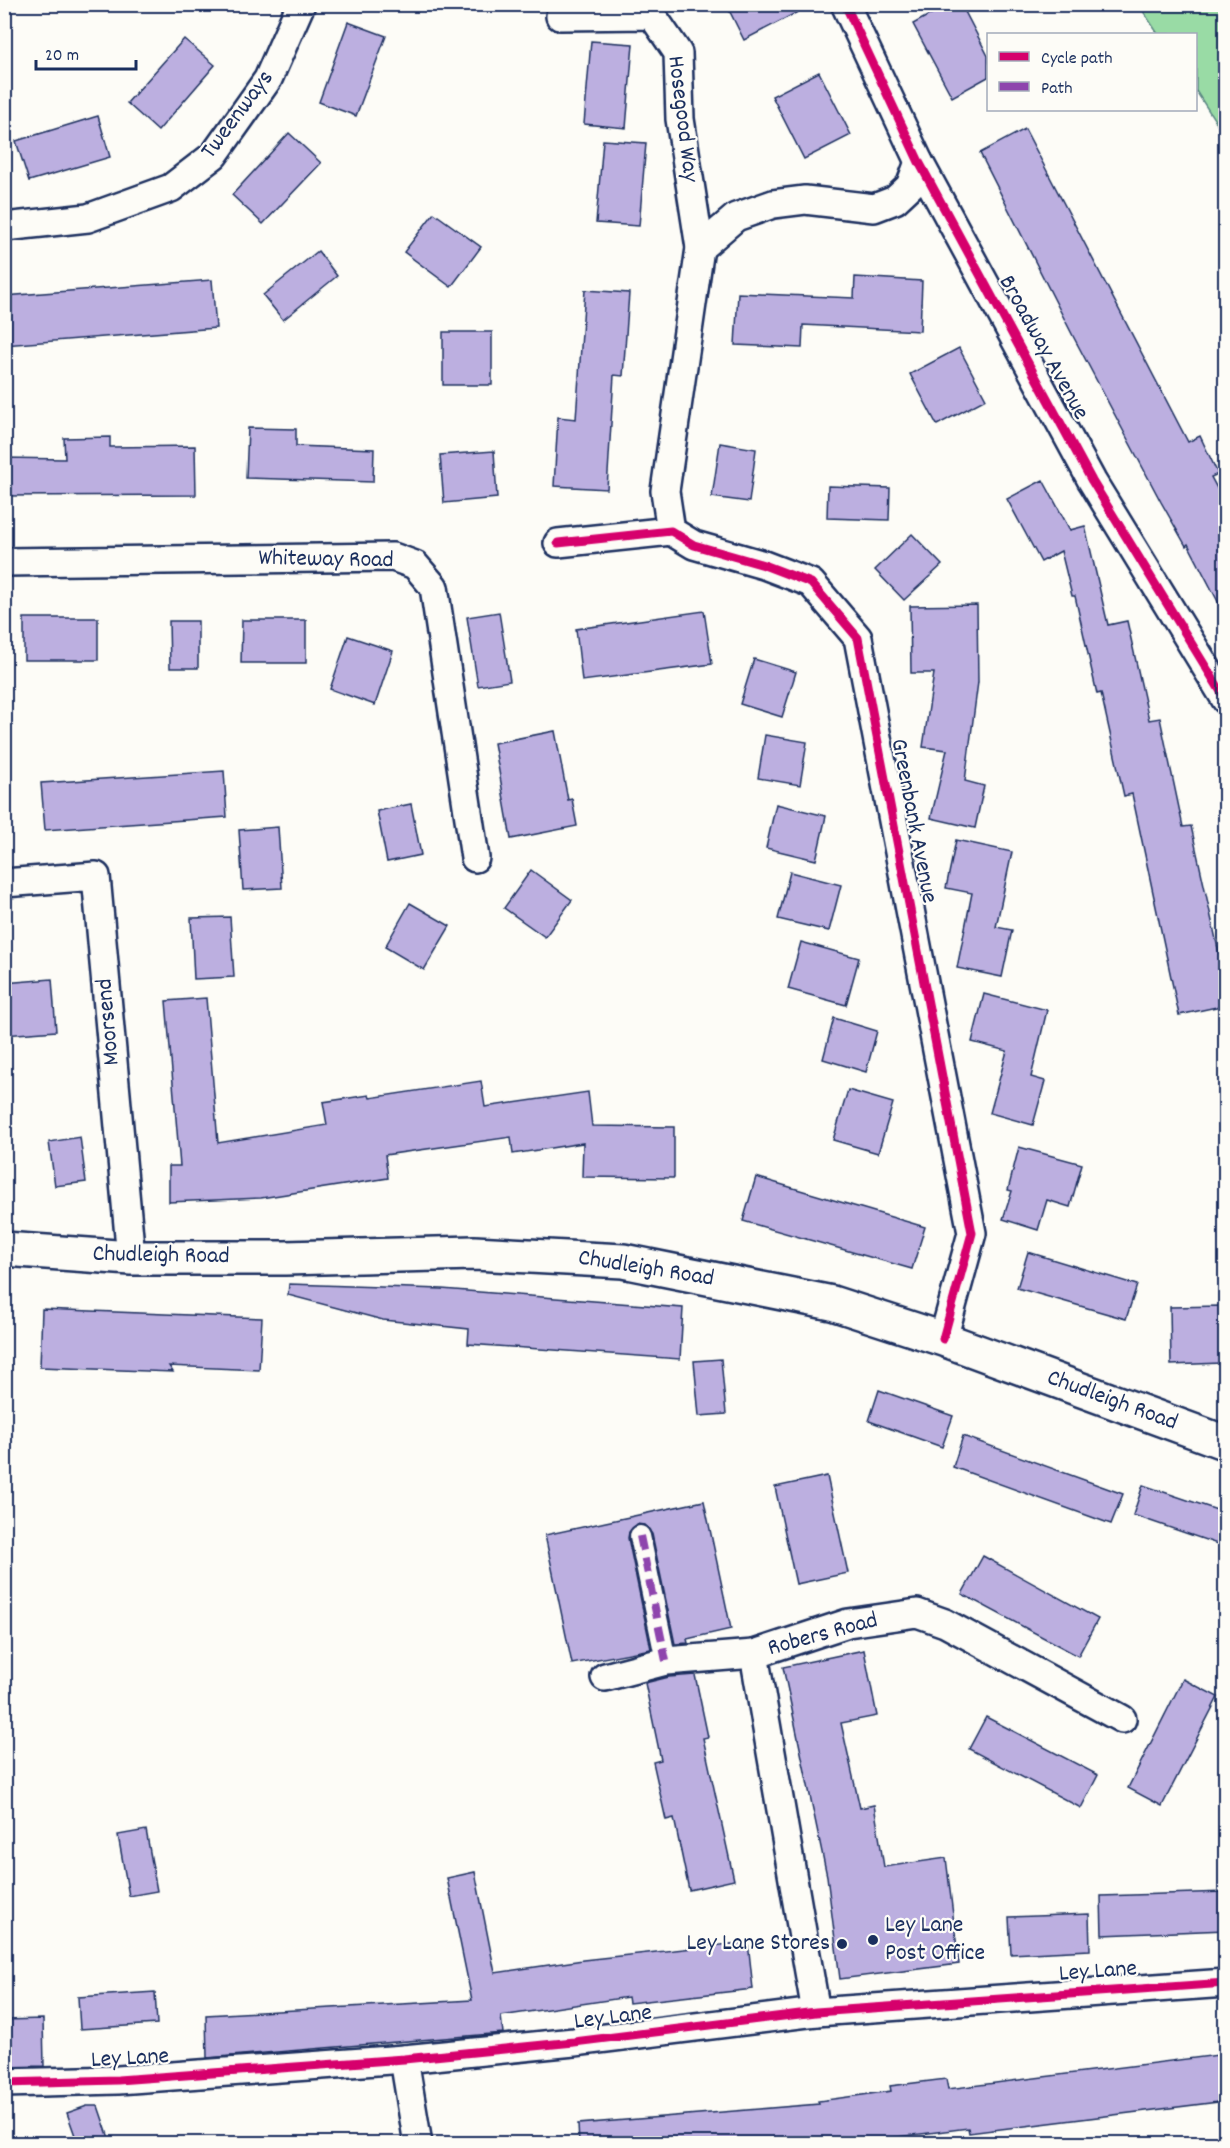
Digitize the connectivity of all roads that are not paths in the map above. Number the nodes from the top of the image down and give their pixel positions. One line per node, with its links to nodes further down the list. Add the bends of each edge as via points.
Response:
1 (301, 4): 5 (street, Tweenways, via 268,79 214,155 171,188 88,218)
2 (845, 4): 4 (street, Broadway Avenue)
3 (560, 16): 6 (street, Hosegood Way, via 652,15 678,53 680,119)
4 (919, 162): 6 (street, via 910,186 895,200 874,208 805,200 773,204 736,218); 10 (street, Broadway Avenue, via 1092,481)
5 (4, 227)
6 (700, 248): 7 (street, Hosegood Way, via 665,491)
7 (671, 531): 8 (street); 15 (street, Greenbank Avenue, via 694,545 811,583 858,638 972,1233)
8 (558, 543)
9 (4, 562): 11 (street, Whiteway Road, via 393,557 415,565 434,587)
10 (1226, 700)
11 (476, 858)
12 (4, 884): 14 (street, Moorsend, via 96,876)
13 (4, 1249): 14 (main road, Chudleigh Road)
14 (131, 1258): 15 (main road, Chudleigh Road, via 474,1253 623,1261 832,1303)
15 (943, 1339): 16 (main road, Chudleigh Road)
16 (1226, 1443)
17 (639, 1536): 19 (street)
18 (754, 1654): 19 (street); 21 (street, Robers Road, via 848,1623 917,1613 945,1623); 23 (street, Robers Road)
19 (666, 1661): 20 (street)
20 (605, 1677)
21 (1122, 1719)
22 (1226, 1983): 23 (street, Ley Lane)
23 (816, 2012): 24 (street, Ley Lane)
24 (404, 2059): 25 (street, Ley Lane, via 118,2080); 26 (street)
25 (4, 2083)
26 (418, 2144)

